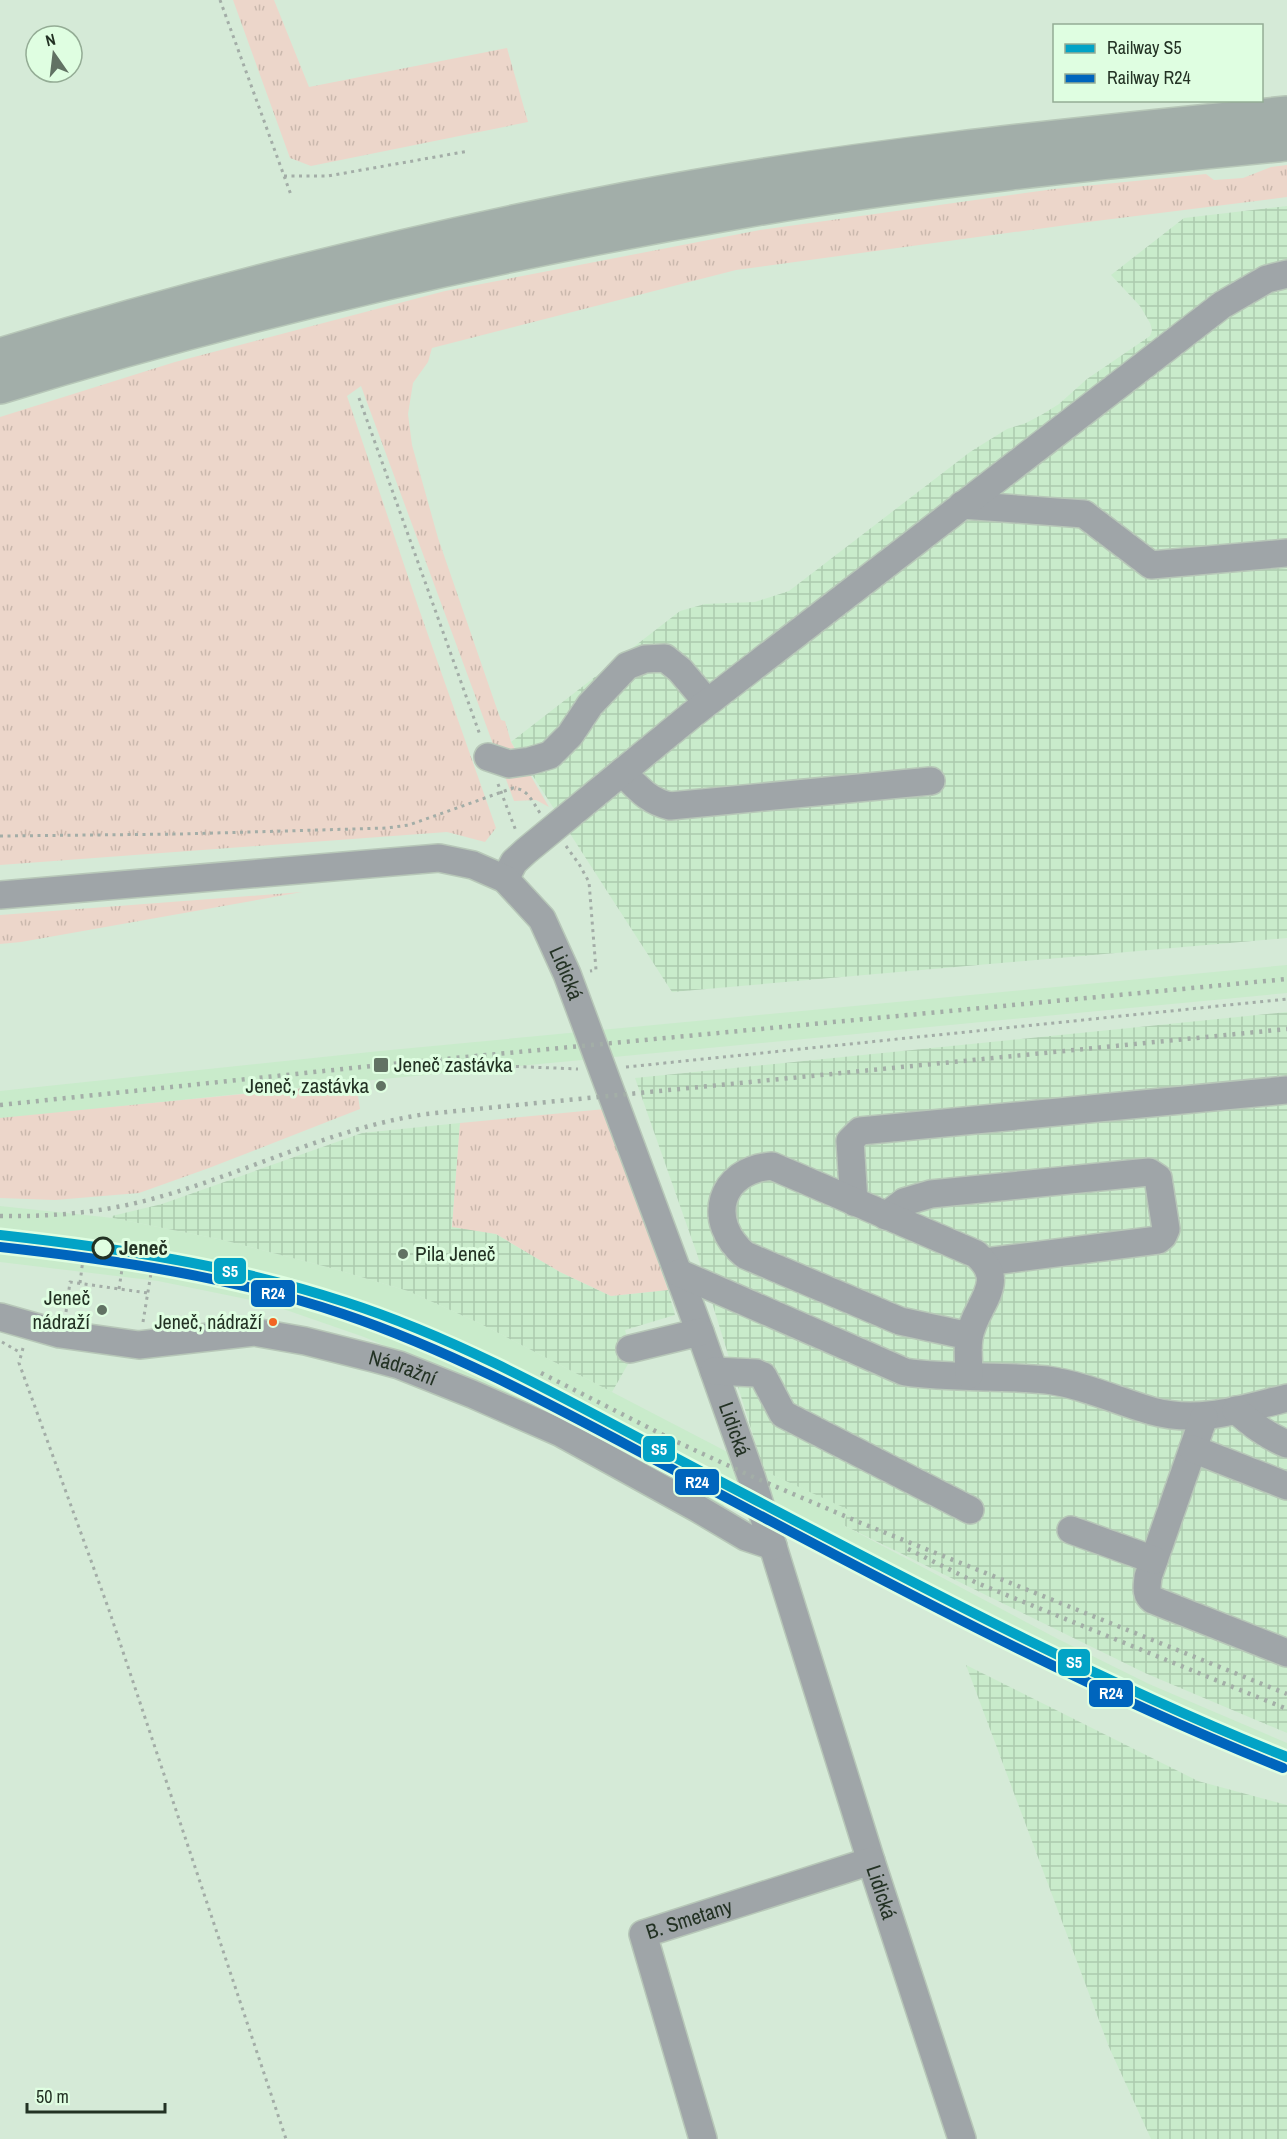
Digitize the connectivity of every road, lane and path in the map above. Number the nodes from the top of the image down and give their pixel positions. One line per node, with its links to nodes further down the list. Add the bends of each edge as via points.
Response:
1 (220, 0): 5 (path)
2 (1287, 113): 8 (highway, via 958,148 628,199 400,246 106,322)
3 (1287, 144): 9 (highway, via 965,179 747,210 633,231 404,278 192,332)
4 (469, 151): 5 (path, via 328,176)
5 (284, 176): 6 (path)
6 (291, 195)
7 (1287, 274): 11 (street, via 1267,279 1222,304)
8 (0, 355)
9 (0, 387)
10 (358, 398): 14 (path)
11 (962, 505): 12 (street, via 1084,514 1151,565); 13 (street)
12 (1287, 553)
13 (707, 702): 14 (street, via 665,658 645,659 627,666 550,755 509,764); 15 (street)
14 (488, 757): 17 (path)
15 (622, 772): 16 (street, via 656,803 670,806); 18 (street, via 514,862)
16 (931, 781)
17 (501, 793)
18 (505, 879): 19 (street, via 473,865 439,858); 22 (street, Lidická, via 542,919)
19 (0, 895)
20 (1287, 999): 22 (path)
21 (456, 1064): 22 (path)
22 (603, 1070): 30 (street, Lidická)
23 (1287, 1090): 24 (street, via 860,1131 850,1141)
24 (854, 1202): 25 (street); 38 (street, via 772,1166 755,1168 736,1179 723,1196 721,1216 732,1245 745,1255 900,1321)
25 (886, 1216): 29 (street, via 976,1254); 29 (street, via 904,1202 931,1194 1149,1172 1158,1178 1166,1229 1158,1240)
26 (84, 1251): 31 (path)
27 (124, 1256): 32 (path)
28 (153, 1261): 33 (path)
29 (985, 1262): 38 (street, via 992,1283)
30 (679, 1273): 36 (street, Lidická); 44 (street, via 905,1372)
31 (80, 1283): 32 (path); 37 (path, via 70,1282)
32 (118, 1289): 33 (path)
33 (148, 1293): 40 (path)
34 (0, 1317): 35 (street, Nádražní)
35 (31, 1326): 37 (street, Nádražní); 42 (path)
36 (700, 1332): 41 (street); 43 (street, Lidická)
37 (63, 1334): 40 (street, Nádražní)
38 (969, 1336): 44 (street)
39 (0, 1341): 42 (path)
40 (139, 1345): 53 (street, Nádražní, via 243,1323 262,1333 399,1365 561,1434 746,1538)
41 (630, 1349)
42 (21, 1353): 57 (path, via 19,1363 109,1610)
43 (714, 1371): 51 (street, via 763,1376 783,1414); 53 (street, Lidická)
44 (969, 1375): 47 (street, via 1058,1382 1154,1412)
45 (1287, 1398): 46 (street)
46 (1236, 1410): 47 (street); 48 (street, via 1263,1432)
47 (1204, 1417): 49 (street)
48 (1287, 1444)
49 (1193, 1449): 50 (street); 54 (street)
50 (1287, 1486)
51 (970, 1510)
52 (1071, 1530): 54 (street)
53 (773, 1546): 56 (street, Lidická)
54 (1154, 1560): 55 (street, via 1146,1589 1154,1600)
55 (1287, 1653)
56 (871, 1861): 58 (street, B. Smetany, via 643,1934); 59 (street, Lidická)
57 (286, 2139)
58 (703, 2139)
59 (962, 2139)

